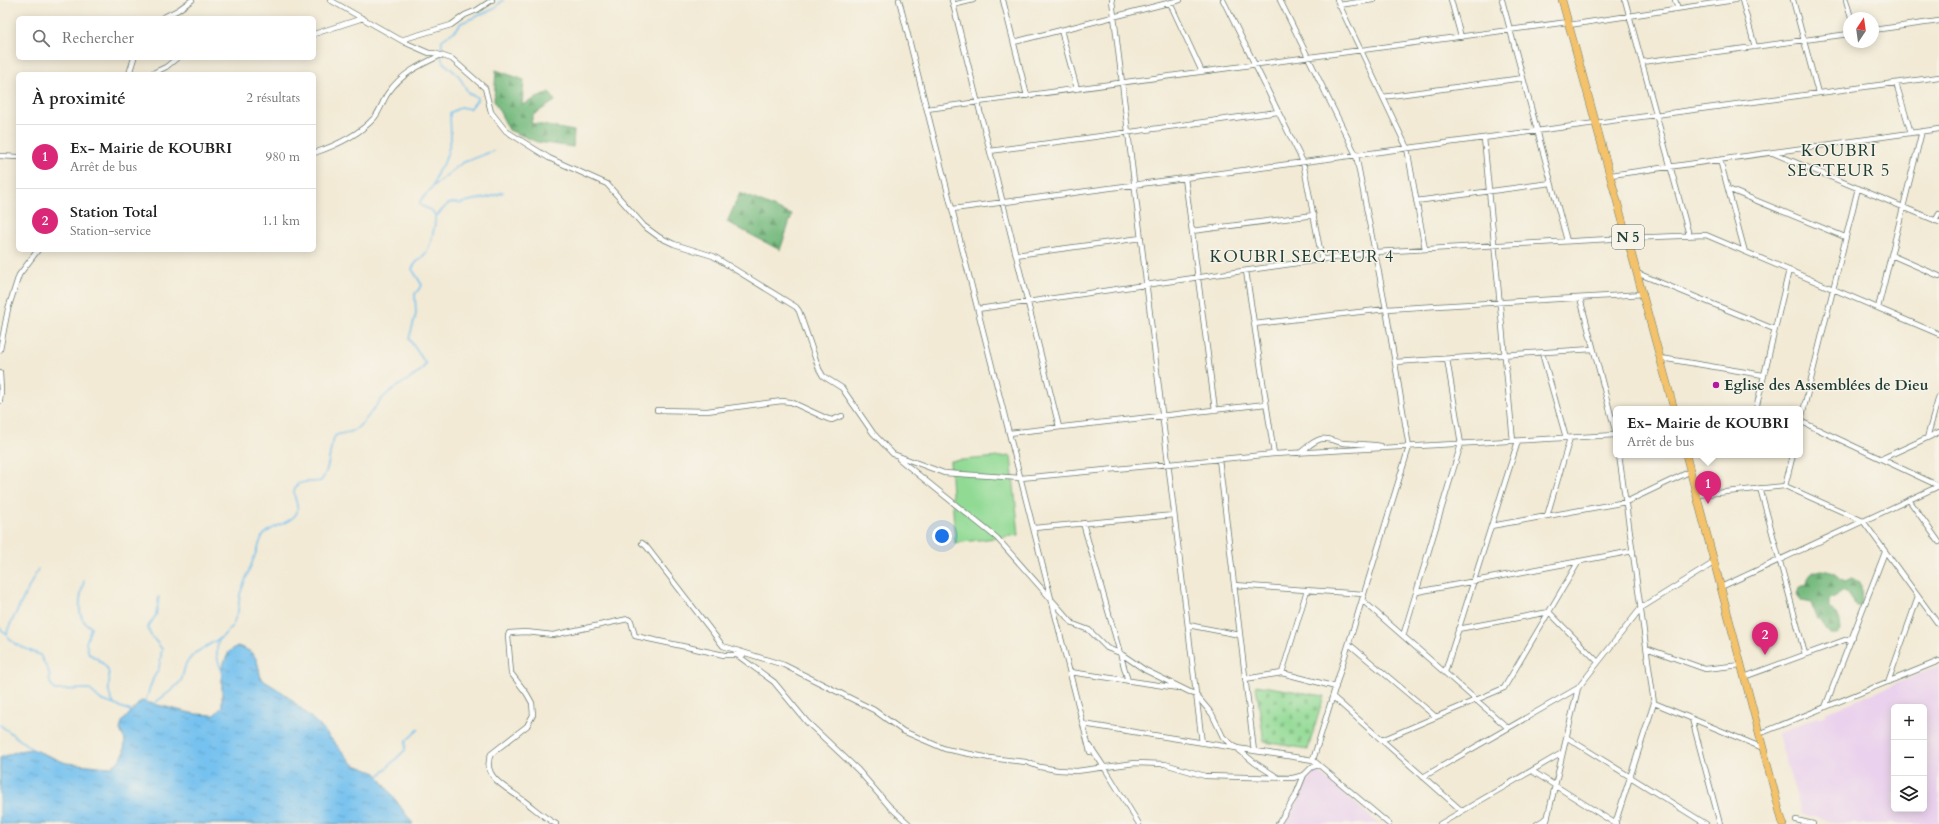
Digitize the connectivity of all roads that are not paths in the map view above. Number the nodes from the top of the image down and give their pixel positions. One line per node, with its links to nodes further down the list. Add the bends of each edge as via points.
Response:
1 (192, 0): 26 (street)
2 (330, 0): 29 (street)
3 (492, 0): 38 (street, via 451,25)
4 (899, 0): 61 (street)
5 (973, 0): 21 (street)
6 (1003, 0): 40 (street)
7 (1112, 0): 28 (street)
8 (1180, 0): 22 (street)
9 (1223, 0): 48 (street)
10 (1280, 0): 44 (street)
11 (1373, 0): 23 (street)
12 (1451, 0): 37 (street)
13 (1502, 0): 34 (street)
14 (1562, 0): 31 (highway, N 5)
15 (1624, 0): 27 (street)
16 (1675, 0): 24 (street)
17 (1735, 0): 24 (street)
18 (1742, 0): 41 (street)
19 (1793, 0): 39 (street)
20 (1846, 0): 25 (street)
21 (953, 2): 60 (street)
22 (1170, 2): 28 (street); 51 (street)
23 (1338, 2): 42 (street)
24 (1678, 9): 27 (street)
25 (1849, 12)
26 (166, 16)
27 (1629, 16): 31 (street); 47 (street)
28 (1114, 17): 33 (street); 54 (street)
29 (363, 18): 35 (street); 38 (street)
30 (1939, 21): 32 (street)
31 (1569, 24): 34 (street); 64 (highway, N 5)
32 (1879, 29)
33 (1061, 30): 40 (street); 56 (street)
34 (1510, 30): 37 (street); 53 (street)
35 (316, 33)
36 (1843, 35): 39 (street)
37 (1461, 37): 42 (street)
38 (401, 40): 43 (street, via 429,53)
39 (1804, 40): 41 (street); 57 (street)
40 (1014, 42): 58 (street)
41 (1755, 47): 47 (street)
42 (1361, 50): 44 (street); 59 (street)
43 (440, 55): 73 (street, via 406,73 388,93 374,118 361,129 331,147); 158 (street, via 452,59 485,88 492,112 506,131 556,162 607,184 644,226 659,237 713,256 796,307 823,376 842,388 873,433)
44 (1308, 58): 48 (street); 75 (street)
45 (133, 60): 49 (street)
46 (175, 60): 50 (street)
47 (1642, 62): 63 (street)
48 (1255, 65): 51 (street); 62 (street)
49 (130, 72)
50 (155, 72)
51 (1202, 72): 54 (street)
52 (1939, 77): 55 (street)
53 (1523, 78): 59 (street); 66 (street)
54 (1122, 83): 56 (street); 68 (street)
55 (1896, 83): 57 (street); 69 (street)
56 (1076, 89): 58 (street)
57 (1818, 93): 63 (street)
58 (1027, 96): 60 (street)
59 (1383, 97): 71 (street)
60 (978, 102): 61 (street); 72 (street)
61 (927, 109): 91 (street)
62 (1278, 112): 68 (street); 79 (street)
63 (1656, 115): 64 (street); 80 (street)
64 (1596, 123): 66 (street); 81 (highway, N 5)
65 (1939, 129): 67 (street)
66 (1537, 131): 70 (street); 83 (street)
67 (1922, 131): 69 (street); 90 (street)
68 (1128, 132): 72 (street); 84 (street)
69 (1911, 133): 74 (street)
70 (1484, 138): 71 (street); 87 (street)
71 (1407, 148): 75 (street); 88 (street)
72 (990, 151): 89 (street)
73 (316, 152)
74 (1772, 153): 78 (street); 86 (street)
75 (1356, 155): 79 (street); 104 (street)
76 (0, 156): 77 (street)
77 (16, 157)
78 (1720, 160): 80 (street); 85 (street)
79 (1303, 162): 82 (street); 93 (street)
80 (1670, 167): 81 (street); 96 (street)
81 (1611, 175): 99 (highway, N 5)
82 (1185, 178): 84 (street); 95 (street)
83 (1551, 183): 87 (street); 100 (street)
84 (1134, 185): 89 (street); 98 (street)
85 (1728, 188): 97 (street); 105 (street)
86 (1858, 188): 90 (street); 97 (street)
87 (1489, 191): 88 (street); 101 (street)
88 (1416, 201): 102 (street)
89 (1003, 202): 91 (street); 106 (street)
90 (1903, 207): 94 (street); 107 (street)
91 (952, 209): 121 (street)
92 (1939, 214): 94 (street)
93 (1314, 215): 95 (street); 108 (street)
94 (1937, 222)
95 (1192, 231): 113 (street)
96 (1689, 235): 99 (street); 105 (street, via 1706,235)
97 (1845, 237): 115 (street)
98 (1141, 238): 106 (street); 114 (street)
99 (1628, 238): 100 (street); 111 (highway, N 5)
100 (1567, 241): 101 (street)
101 (1494, 245): 102 (street); 119 (street)
102 (1425, 249): 104 (street)
103 (36, 252): 126 (street, via 19,275 8,309)
104 (1375, 252): 108 (street); 122 (street)
105 (1745, 252): 109 (street)
106 (1016, 255): 118 (street)
107 (1891, 255): 112 (street); 120 (street)
108 (1322, 260): 110 (street)
109 (1789, 270): 115 (street); 124 (street)
110 (1246, 271): 113 (street); 123 (street)
111 (1637, 273): 116 (highway, N 5); 124 (street)
112 (1939, 276)
113 (1198, 278): 114 (street); 141 (street)
114 (1146, 285): 118 (street); 144 (street)
115 (1833, 289): 120 (street); 142 (street)
116 (1644, 294): 117 (street); 130 (highway, N 5)
117 (1580, 298): 119 (street); 127 (street)
118 (1028, 302): 121 (street); 147 (street)
119 (1500, 302): 122 (street); 129 (street)
120 (1878, 308): 125 (street)
121 (978, 309): 149 (street)
122 (1386, 309): 123 (street); 132 (street)
123 (1254, 324): 137 (street)
124 (1774, 329): 134 (street)
125 (1939, 334)
126 (0, 350)
127 (1594, 350): 128 (street); 145 (street)
128 (1542, 353): 129 (street); 151 (street)
129 (1505, 355): 131 (street); 153 (street)
130 (1661, 358): 134 (street); 138 (highway, N 5)
131 (1447, 359): 132 (street); 154 (street)
132 (1395, 362): 155 (street)
133 (0, 373): 136 (street)
134 (1763, 375): 139 (street)
135 (1939, 396): 152 (street)
136 (0, 401)
137 (1266, 404): 141 (street); 159 (street)
138 (1673, 406)
139 (1757, 406)
140 (657, 410): 143 (street, via 707,411 782,401 791,402 828,419)
141 (1215, 410): 144 (street)
142 (1803, 410)
143 (842, 416)
144 (1162, 416): 147 (street); 165 (street)
145 (1613, 423)
146 (1803, 423): 164 (street)
147 (1059, 427): 149 (street)
148 (1939, 432): 152 (street)
149 (1009, 433): 167 (street)
150 (1613, 435): 151 (street)
151 (1568, 438): 153 (street); 175 (street)
152 (1927, 438): 164 (street)
153 (1515, 441): 154 (street); 178 (street)
154 (1461, 444): 155 (street); 191 (street)
155 (1409, 447): 156 (street); 192 (street)
156 (1388, 448): 157 (street); 157 (street, via 1366,443 1341,443 1323,438)
157 (1300, 452): 159 (street)
158 (893, 454): 167 (street, via 944,473); 194 (street, via 997,538)
159 (1274, 454): 163 (street)
160 (1619, 458): 173 (street)
161 (1687, 458): 166 (highway)
162 (1792, 458): 168 (street)
163 (1219, 459): 165 (street); 188 (street)
164 (1881, 459): 169 (street)
165 (1168, 464): 167 (street); 174 (street)
166 (1691, 472): 171 (highway); 173 (street)
167 (1021, 478): 179 (street)
168 (1785, 486): 170 (street); 176 (street)
169 (1939, 486): 172 (street)
170 (1760, 488): 171 (street); 184 (street)
171 (1697, 495): 186 (highway)
172 (1909, 500): 176 (street); 180 (street)
173 (1626, 502): 175 (street); 182 (street)
174 (1174, 515): 177 (street); 198 (street)
175 (1548, 516): 178 (street)
176 (1863, 521): 183 (street); 184 (street)
177 (1083, 523): 179 (street); 207 (street)
178 (1491, 526): 187 (street)
179 (1034, 528): 194 (street)
180 (1939, 542)
181 (642, 543): 205 (street)
182 (1632, 551): 185 (street); 196 (street)
183 (1885, 552): 193 (street); 203 (street)
184 (1779, 560): 189 (street); 208 (street)
185 (1579, 561): 187 (street); 197 (street)
186 (1715, 562): 189 (highway); 196 (street)
187 (1474, 581): 191 (street); 200 (street)
188 (1234, 585): 190 (street); 201 (street)
189 (1721, 587): 213 (highway)
190 (1307, 590): 192 (street); 216 (street)
191 (1416, 592): 202 (street)
192 (1364, 594): 195 (street)
193 (1918, 597): 199 (street); 220 (street)
194 (1052, 599): 207 (street, via 1073,624 1089,630 1107,648); 214 (street)
195 (1362, 600): 202 (street); 204 (street)
196 (1641, 608): 206 (street); 212 (street)
197 (1549, 612): 200 (street); 212 (street); 226 (street, via 1504,688)
198 (1188, 625): 201 (street); 224 (street)
199 (1939, 625)
200 (1458, 629): 215 (street)
201 (1240, 635): 218 (street)
202 (1403, 636): 215 (street)
203 (1853, 637): 208 (street); 228 (street)
204 (1349, 644): 221 (street); 229 (street)
205 (723, 646): 209 (street); 210 (street)
206 (1646, 648): 213 (street, via 1705,669); 227 (street)
207 (1120, 653): 219 (street); 223 (street, via 1145,670)
208 (1805, 654): 217 (street)
209 (737, 655): 210 (street); 255 (street, via 724,655 635,636 631,621 628,619 553,635 526,632 509,634 511,673 529,698 533,715 527,726 491,754 488,759 489,769 505,789); 256 (street, via 774,682 807,722 858,770 889,806)
210 (752, 656): 245 (street, via 784,665 812,678 874,710 903,731 945,749 1026,762 1058,770 1077,771)
211 (1939, 661): 220 (street)
212 (1598, 662): 222 (street)
213 (1741, 665): 217 (highway)
214 (1070, 672): 219 (street); 231 (street)
215 (1444, 672): 226 (street)
216 (1282, 673): 218 (street); 221 (street)
217 (1744, 677): 233 (highway)
218 (1245, 679): 240 (street)
219 (1128, 681): 223 (street)
220 (1888, 682): 228 (street)
221 (1336, 688): 225 (street)
222 (1578, 688): 232 (street); 234 (street)
223 (1184, 689): 224 (street)
224 (1196, 693): 236 (street); 238 (street, via 1212,714 1223,737)
225 (1333, 697): 235 (street); 243 (street)
226 (1476, 700): 229 (street); 232 (street)
227 (1654, 703): 230 (street); 249 (street)
228 (1825, 707): 233 (street)
229 (1436, 717): 235 (street)
230 (1692, 719): 239 (street); 265 (street)
231 (1083, 724): 236 (street); 237 (street)
232 (1508, 728): 248 (street)
233 (1759, 734): 239 (highway)
234 (1566, 737): 242 (street); 249 (street)
235 (1382, 740): 248 (street)
236 (1202, 743): 238 (street)
237 (1089, 745): 241 (street); 245 (street)
238 (1234, 748): 240 (street); 250 (street)
239 (1763, 748): 266 (highway)
240 (1254, 751): 243 (street)
241 (1090, 752)
242 (1562, 753): 246 (street); 251 (street)
243 (1313, 760): 244 (street)
244 (1319, 765): 247 (street, via 1312,767); 259 (street)
245 (1104, 767): 250 (street, via 1135,763 1165,764 1205,776); 257 (street)
246 (1532, 771): 251 (street); 252 (street)
247 (1304, 775): 250 (street); 258 (street, via 1295,797)
248 (1423, 777): 252 (street)
249 (1630, 777): 263 (street); 264 (street)
250 (1279, 778)
251 (1555, 785): 253 (street); 263 (street)
252 (1462, 811): 260 (street)
253 (1547, 818): 261 (street); 262 (street)
254 (1796, 820): 267 (street)
255 (556, 824)
256 (909, 824)
257 (1139, 824)
258 (1278, 824)
259 (1389, 824)
260 (1440, 824)
261 (1537, 824)
262 (1546, 824)
263 (1615, 824)
264 (1706, 824)
265 (1720, 824)
266 (1783, 824)
267 (1813, 824)

